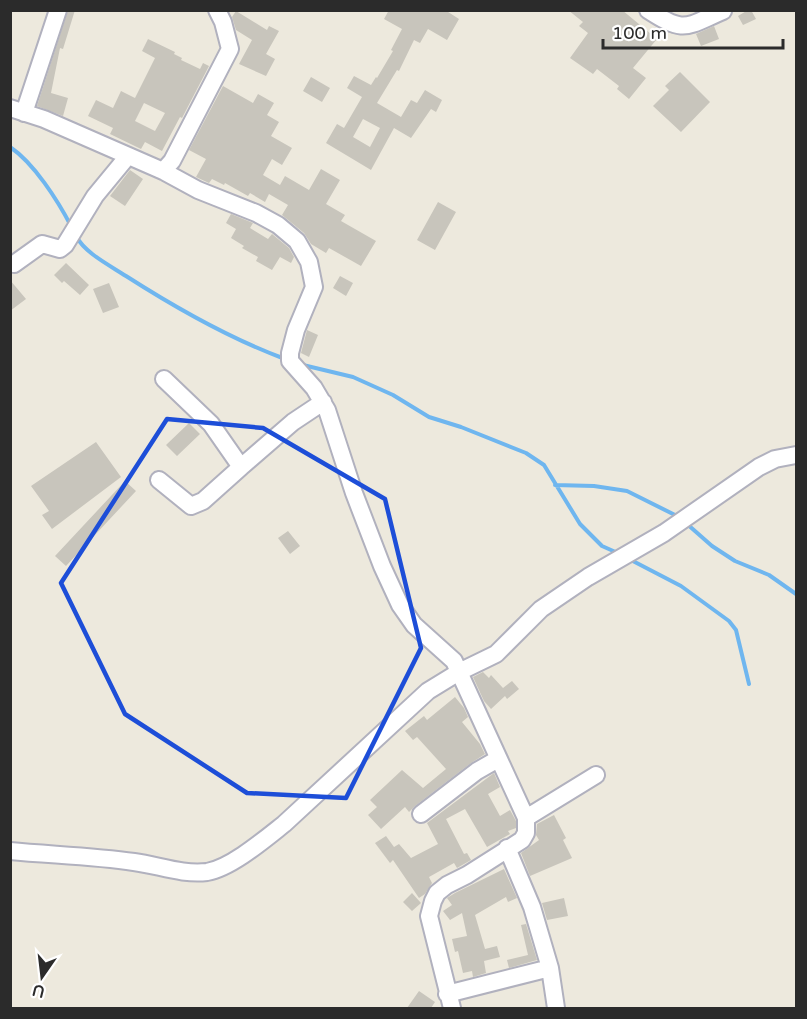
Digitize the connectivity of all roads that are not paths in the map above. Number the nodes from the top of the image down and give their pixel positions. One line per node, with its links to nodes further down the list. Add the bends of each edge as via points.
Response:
1 (58, 10): 5 (street)
2 (217, 10): 7 (street, via 230,50)
3 (648, 10): 4 (street, via 670,24 685,26)
4 (723, 11)
5 (17, 111): 6 (street)
6 (128, 156): 7 (street); 8 (street, via 95,196 65,246 60,249 42,244)
7 (164, 171): 10 (street, via 198,190 256,213 297,241 309,262 314,287 289,357)
8 (14, 264)
9 (164, 379): 12 (street, via 211,424)
10 (323, 402): 12 (street, via 293,422); 14 (street, via 378,556 400,605 414,625 454,661)
11 (796, 455): 14 (street, via 759,467 664,533 588,577 541,609 496,654)
12 (242, 467): 13 (street, via 203,501 191,506)
13 (159, 480)
14 (459, 672): 15 (street); 20 (street, via 428,691 262,842 208,872)
15 (498, 759): 17 (street); 18 (street)
16 (597, 775): 18 (street)
17 (421, 814)
18 (526, 818): 19 (street, via 522,840)
19 (507, 848): 21 (street, via 532,907); 22 (street, via 447,885 433,901 429,916)
20 (10, 851)
21 (550, 968): 22 (street); 23 (street)
22 (450, 1001)
23 (556, 1008)

